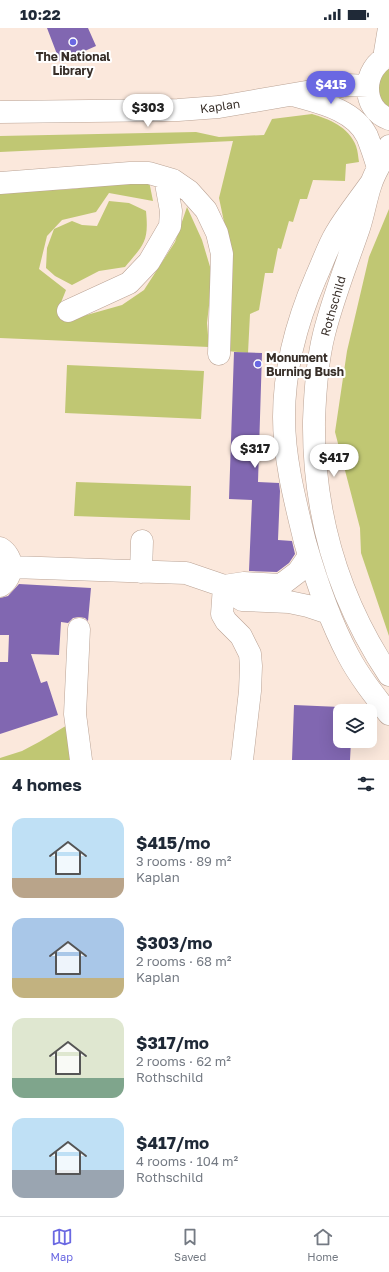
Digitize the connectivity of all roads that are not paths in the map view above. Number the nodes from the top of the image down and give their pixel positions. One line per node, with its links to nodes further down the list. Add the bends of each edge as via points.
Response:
1 (389, 28): 2 (street)
2 (387, 57): 3 (street, via 372,70)
3 (368, 86): 4 (street, Kaplan, via 347,85); 6 (street, via 368,96 372,105)
4 (293, 95): 5 (street, Kaplan, via 219,107 178,110); 8 (street, via 340,111 353,119 366,136)
5 (0, 112)
6 (389, 119)
7 (389, 146): 8 (street, Rothschild)
8 (375, 176): 11 (street, via 335,233); 13 (street, Rothschild)
9 (165, 178): 10 (street, via 149,173 130,173); 12 (street, via 171,211 170,226 149,262 129,283); 14 (street, via 173,180 189,191 206,210 217,233 222,254)
10 (0, 183)
11 (306, 302): 13 (street); 17 (street, via 293,344 286,382 284,418 293,491)
12 (68, 311)
13 (328, 320): 25 (street, Rothschild, via 317,372 314,440 323,524 349,603)
14 (219, 354)
15 (142, 542): 19 (street)
16 (0, 548): 18 (street, via 8,554)
17 (309, 556): 22 (street); 23 (street)
18 (12, 567): 19 (street); 20 (street, via 7,581)
19 (141, 572): 21 (street, via 186,573)
20 (0, 586)
21 (224, 586): 22 (street, via 242,600); 28 (street, via 222,614 241,636 250,654 250,691)
22 (285, 593): 23 (street, via 308,606)
23 (329, 613): 26 (street, via 355,666)
24 (79, 630): 27 (street, via 75,714)
25 (389, 675)
26 (389, 714)
27 (81, 760)
28 (242, 760)

